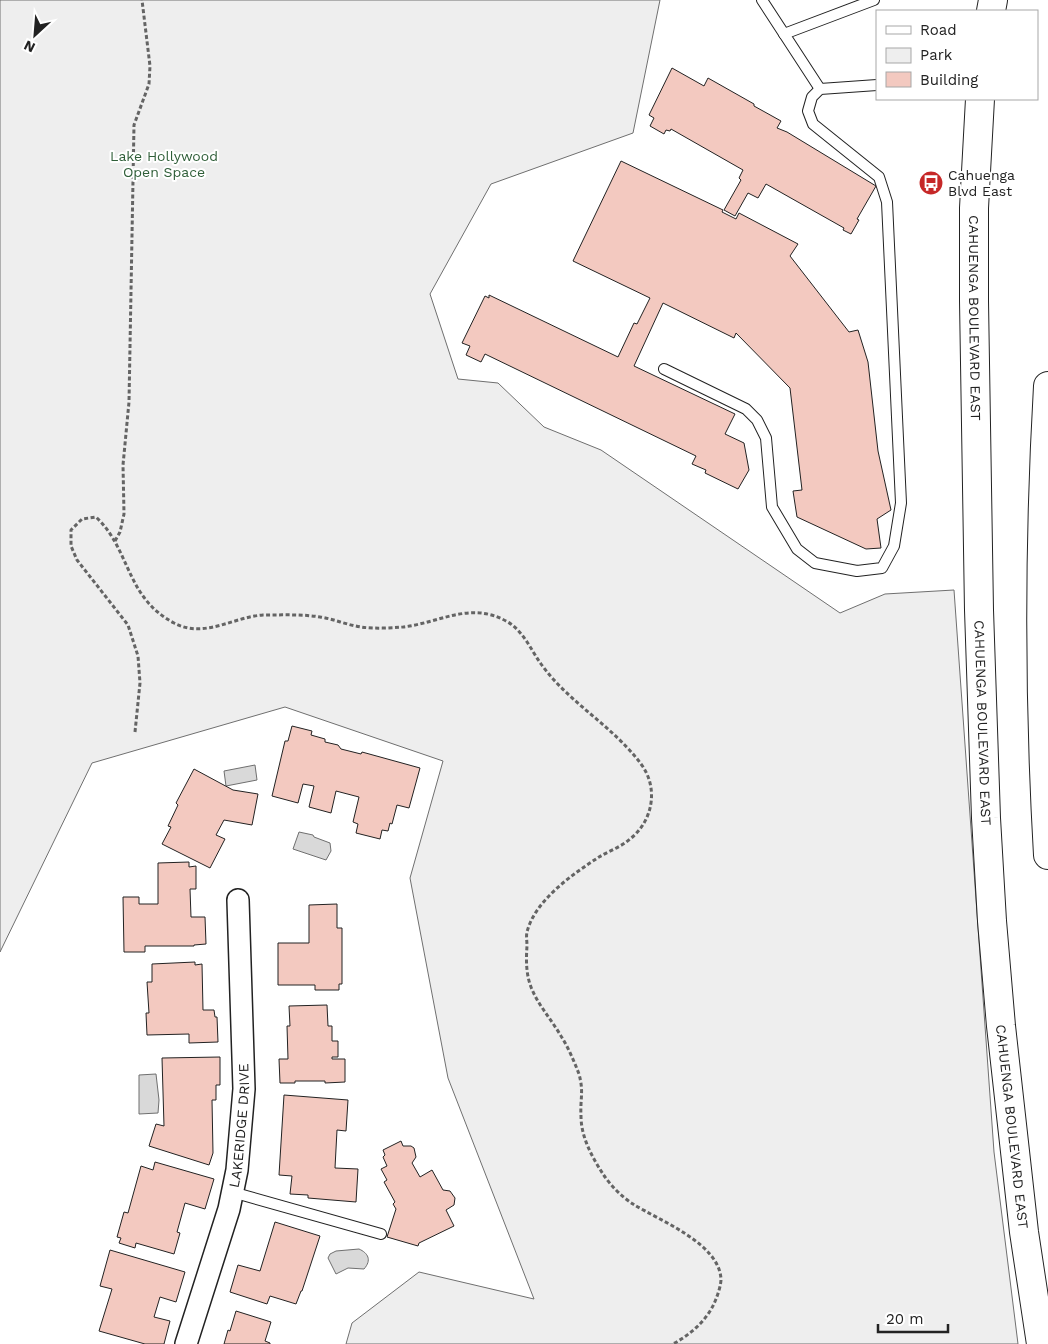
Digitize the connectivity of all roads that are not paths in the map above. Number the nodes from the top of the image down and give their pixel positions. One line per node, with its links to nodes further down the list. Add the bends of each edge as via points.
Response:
1 (762, 0): 3 (lane)
2 (874, 0): 3 (lane)
3 (784, 34): 5 (lane)
4 (876, 85): 5 (lane)
5 (820, 89): 7 (lane, via 812,97 808,111 813,124 879,177 887,202 901,503 894,546 882,568 857,571 815,563 797,549 772,507 766,438 757,420 746,409)
6 (980, 100): 14 (main road, CAHUENGA BOULEVARD EAST, via 974,208 974,301 986,818 1001,1026 1024,1232)
7 (664, 369)
8 (1048, 386): 9 (main road, via 1041,612)
9 (1048, 855)
10 (238, 900): 11 (street, LAKERIDGE DRIVE, via 244,1089)
11 (232, 1192): 12 (lane); 13 (street, LAKERIDGE DRIVE)
12 (381, 1234)
13 (186, 1344)
14 (1041, 1344)

